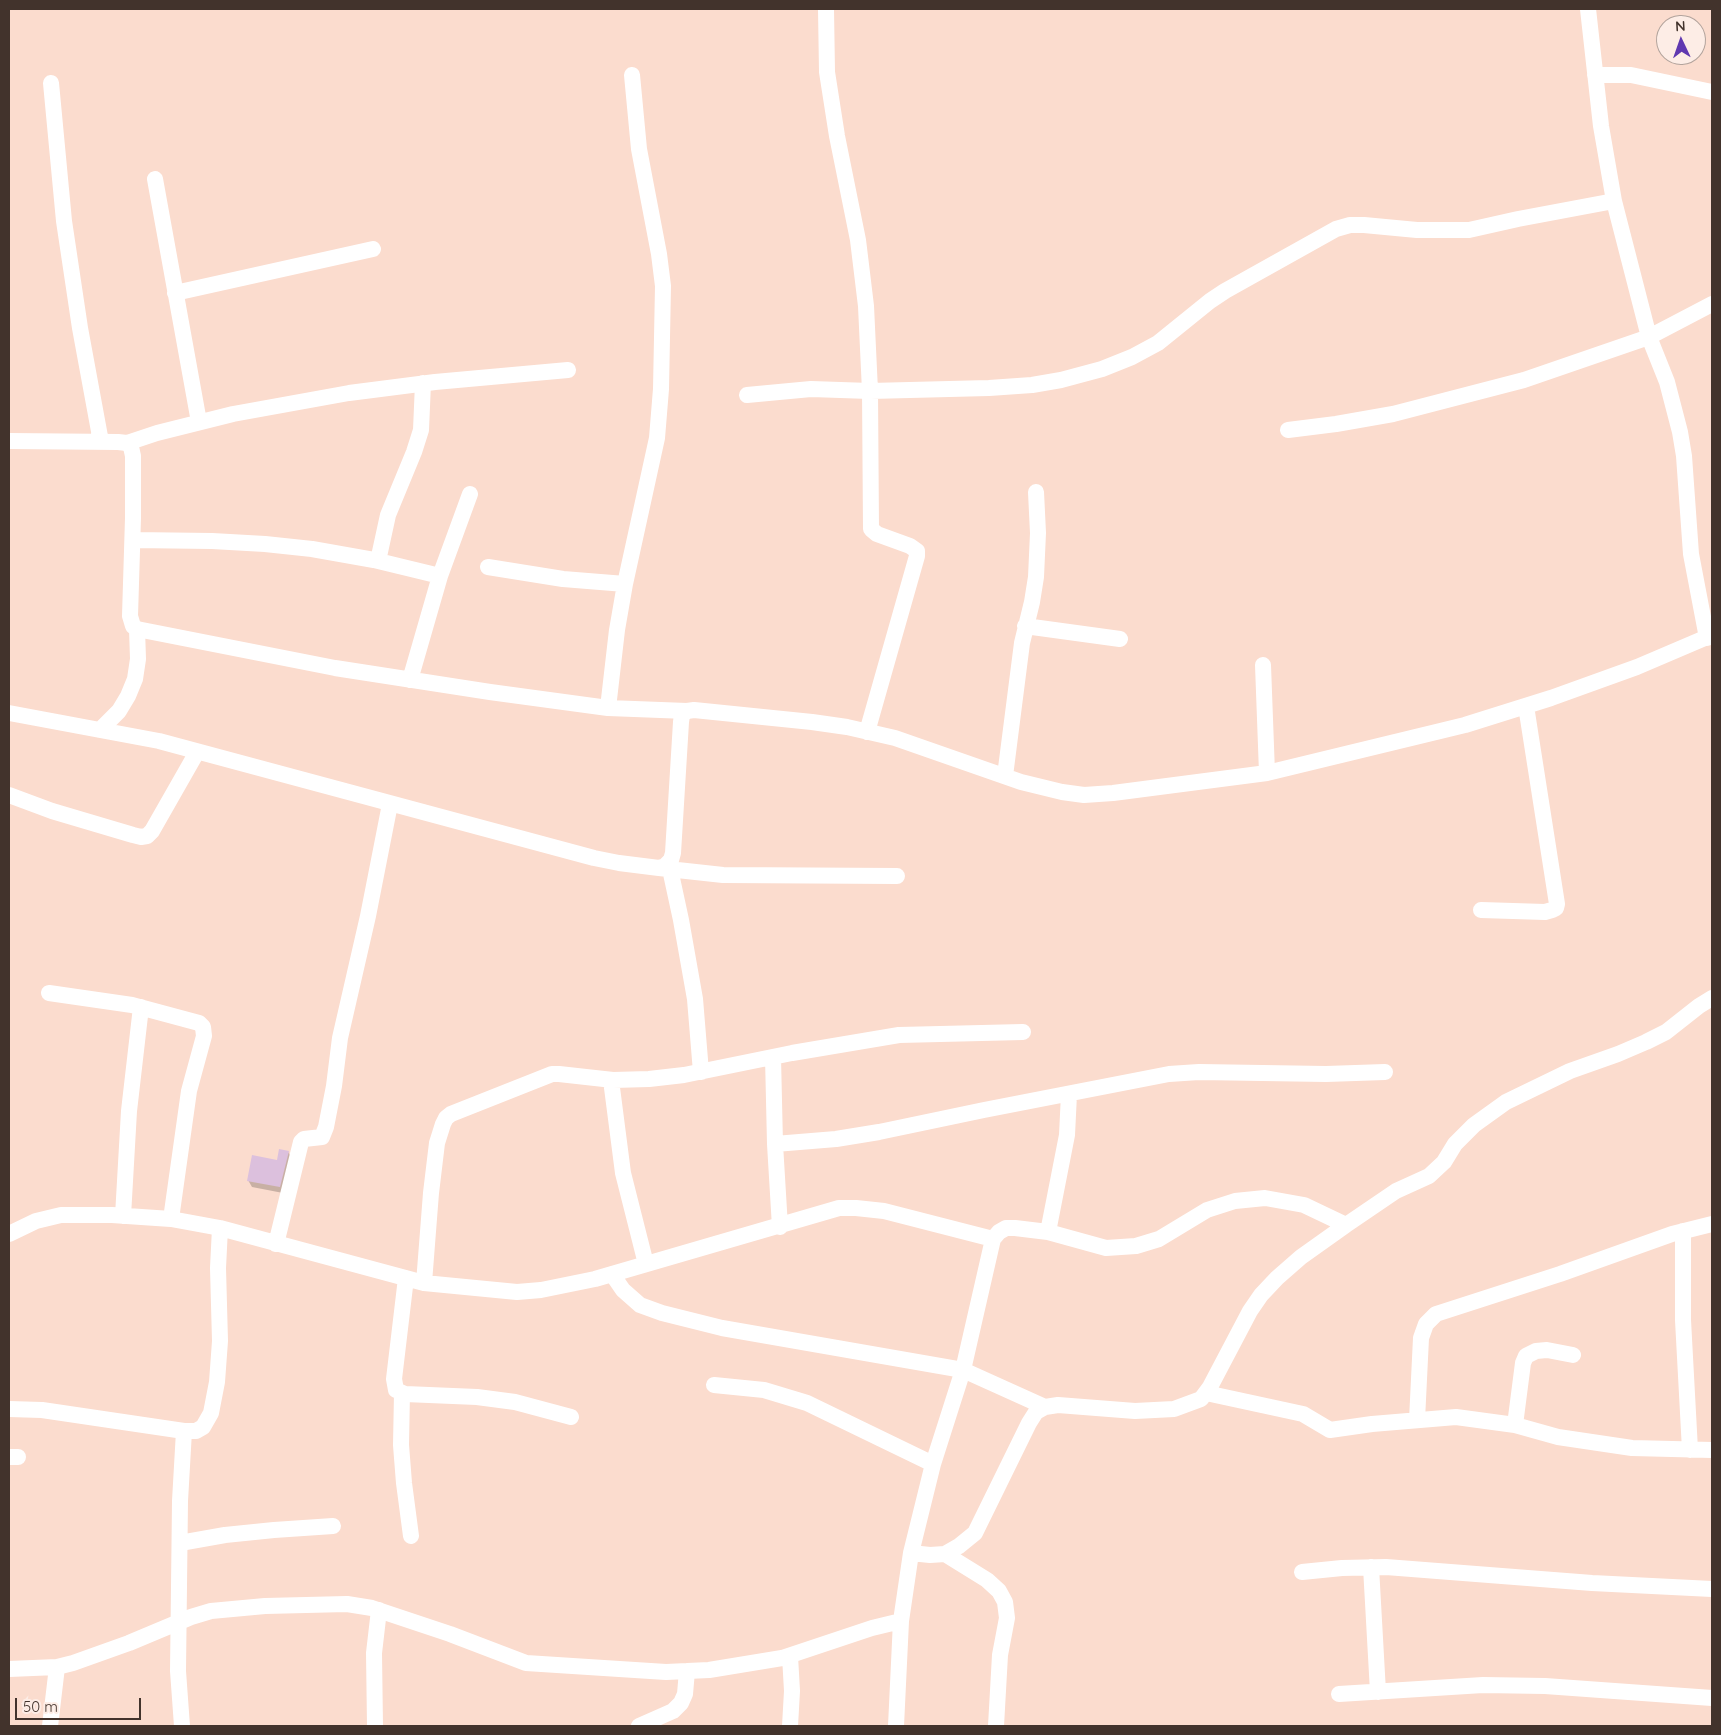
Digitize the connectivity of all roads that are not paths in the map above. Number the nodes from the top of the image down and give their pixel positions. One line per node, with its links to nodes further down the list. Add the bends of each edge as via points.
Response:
1 (826, 9): 15 (street, via 827,72 862,264)
2 (1588, 9): 4 (street)
3 (632, 75): 28 (street, via 639,149 663,286 663,330 659,425)
4 (1595, 75): 6 (street, via 1631,74); 8 (street)
5 (51, 83): 20 (street, via 64,221)
6 (1712, 92)
7 (155, 179): 10 (street)
8 (1614, 201): 12 (street); 15 (street, via 1470,230 1350,225 1336,229 1268,266 1210,301 1158,343 1102,369 1032,385)
9 (373, 249): 10 (street)
10 (175, 293): 17 (street)
11 (1712, 304): 12 (street)
12 (1649, 337): 18 (street, via 1524,380 1434,404 1362,420); 31 (street, via 1667,382 1680,432 1691,554)
13 (568, 370): 14 (street)
14 (423, 383): 17 (street, via 349,393); 25 (street, via 421,430 388,515)
15 (870, 391): 16 (street, via 796,389); 40 (street, via 871,529 915,549 917,556)
16 (747, 395)
17 (199, 422): 21 (street)
18 (1288, 430)
19 (9, 441): 20 (street)
20 (101, 442): 21 (street)
21 (127, 443): 24 (street, via 132,447 134,456)
22 (1036, 492): 29 (street, via 1036,577)
23 (470, 494): 27 (street)
24 (133, 540): 25 (street, via 265,544); 30 (street, via 130,616)
25 (378, 561): 27 (street)
26 (488, 567): 28 (street, via 563,579)
27 (440, 576): 34 (street)
28 (625, 584): 36 (street)
29 (1025, 626): 32 (street); 43 (street)
30 (137, 629): 34 (street); 39 (street, via 135,679 119,711)
31 (1710, 636): 35 (street, via 1637,667)
32 (1120, 639)
33 (1263, 665): 42 (street)
34 (410, 680): 36 (street)
35 (1526, 706): 42 (street, via 1465,725); 48 (street, via 1557,904 1556,908 1545,912)
36 (608, 708): 37 (street)
37 (687, 711): 40 (street, via 812,722); 46 (street, via 681,722 673,853)
38 (9, 713): 39 (street)
39 (100, 730): 41 (street)
40 (867, 732): 43 (street, via 895,738)
41 (197, 752): 44 (street, via 147,836 133,835 52,811); 45 (street)
42 (1267, 773): 43 (street, via 1084,795)
43 (1006, 776)
44 (9, 795)
45 (390, 804): 46 (street, via 594,858); 69 (street, via 340,1038 326,1127 322,1136 301,1142)
46 (664, 868): 47 (street, via 731,875); 54 (street, via 682,920 696,999)
47 (897, 876)
48 (1481, 910)
49 (49, 993): 51 (street)
50 (1712, 998): 62 (street, via 1666,1032 1618,1054 1570,1070 1506,1102 1474,1125 1429,1176 1396,1191)
51 (141, 1007): 59 (street, via 129,1111); 60 (street, via 199,1024 204,1031 188,1091)
52 (1023, 1032): 53 (street, via 899,1035)
53 (773, 1057): 54 (street); 58 (street)
54 (701, 1072): 56 (street)
55 (1385, 1072): 57 (street, via 1199,1072 1140,1079)
56 (610, 1080): 70 (street, via 623,1173); 73 (street, via 552,1074 446,1118 437,1143)
57 (1069, 1094): 58 (street, via 879,1132); 66 (street, via 1067,1135)
58 (775, 1144): 63 (street)
59 (123, 1216): 60 (street); 67 (street, via 61,1215 36,1221)
60 (171, 1219): 64 (street)
61 (1712, 1224): 65 (street)
62 (1346, 1225): 66 (street, via 1304,1205 1265,1198 1236,1201 1207,1210 1159,1239 1136,1246 1106,1248); 78 (street, via 1302,1257 1261,1295)
63 (780, 1227): 68 (street, via 823,1212 856,1208 884,1211); 70 (street)
64 (220, 1228): 69 (street); 84 (street, via 220,1341 215,1399 203,1427)
65 (1683, 1231): 82 (street, via 1436,1314 1426,1324 1421,1338); 85 (street)
66 (1048, 1232): 68 (street, via 1006,1228)
67 (9, 1234)
68 (993, 1239): 75 (street)
69 (276, 1244): 72 (street)
70 (646, 1264): 71 (street)
71 (612, 1274): 73 (street, via 517,1292); 75 (street, via 623,1290 640,1305 671,1316 722,1328)
72 (406, 1278): 73 (street); 77 (street, via 394,1379 396,1390)
73 (424, 1283)
74 (1573, 1355): 83 (street, via 1546,1350 1526,1356 1522,1362)
75 (963, 1370): 79 (street); 87 (street)
76 (714, 1384): 87 (street, via 764,1390 808,1402)
77 (402, 1393): 81 (street, via 515,1402); 89 (street, via 401,1444)
78 (1206, 1393): 79 (street, via 1201,1399 1174,1409 1136,1410 1058,1404); 82 (street, via 1304,1414 1330,1430)
79 (1044, 1408): 92 (street, via 1036,1412 1029,1423 974,1532)
80 (9, 1409): 84 (street, via 42,1410)
81 (571, 1417)
82 (1417, 1420): 83 (street, via 1456,1417)
83 (1515, 1425): 85 (street, via 1558,1437 1632,1448)
84 (184, 1431): 90 (street)
85 (1690, 1450): 86 (street)
86 (1712, 1450)
87 (933, 1464): 91 (street)
88 (333, 1526): 90 (street, via 264,1531)
89 (411, 1536)
90 (180, 1543): 98 (street)
91 (911, 1553): 92 (street); 97 (street)
92 (945, 1554): 112 (street, via 987,1580 1006,1602)
93 (1371, 1567): 94 (street); 95 (street); 103 (street)
94 (1302, 1572)
95 (1712, 1589)
96 (379, 1610): 98 (street, via 347,1604 265,1606 211,1611); 102 (street, via 526,1664 624,1671); 108 (street, via 374,1653)
97 (901, 1621): 99 (street); 111 (street)
98 (180, 1622): 100 (street, via 128,1644); 107 (street)
99 (790, 1656): 102 (street); 110 (street)
100 (57, 1667): 101 (street); 106 (street)
101 (9, 1669)
102 (687, 1671): 109 (street, via 681,1703 673,1711)
103 (1378, 1692): 104 (street); 105 (street, via 1483,1685 1546,1686)
104 (1339, 1694)
105 (1712, 1698)
106 (50, 1726)
107 (182, 1726)
108 (375, 1726)
109 (639, 1726)
110 (790, 1726)
111 (896, 1726)
112 (996, 1726)

